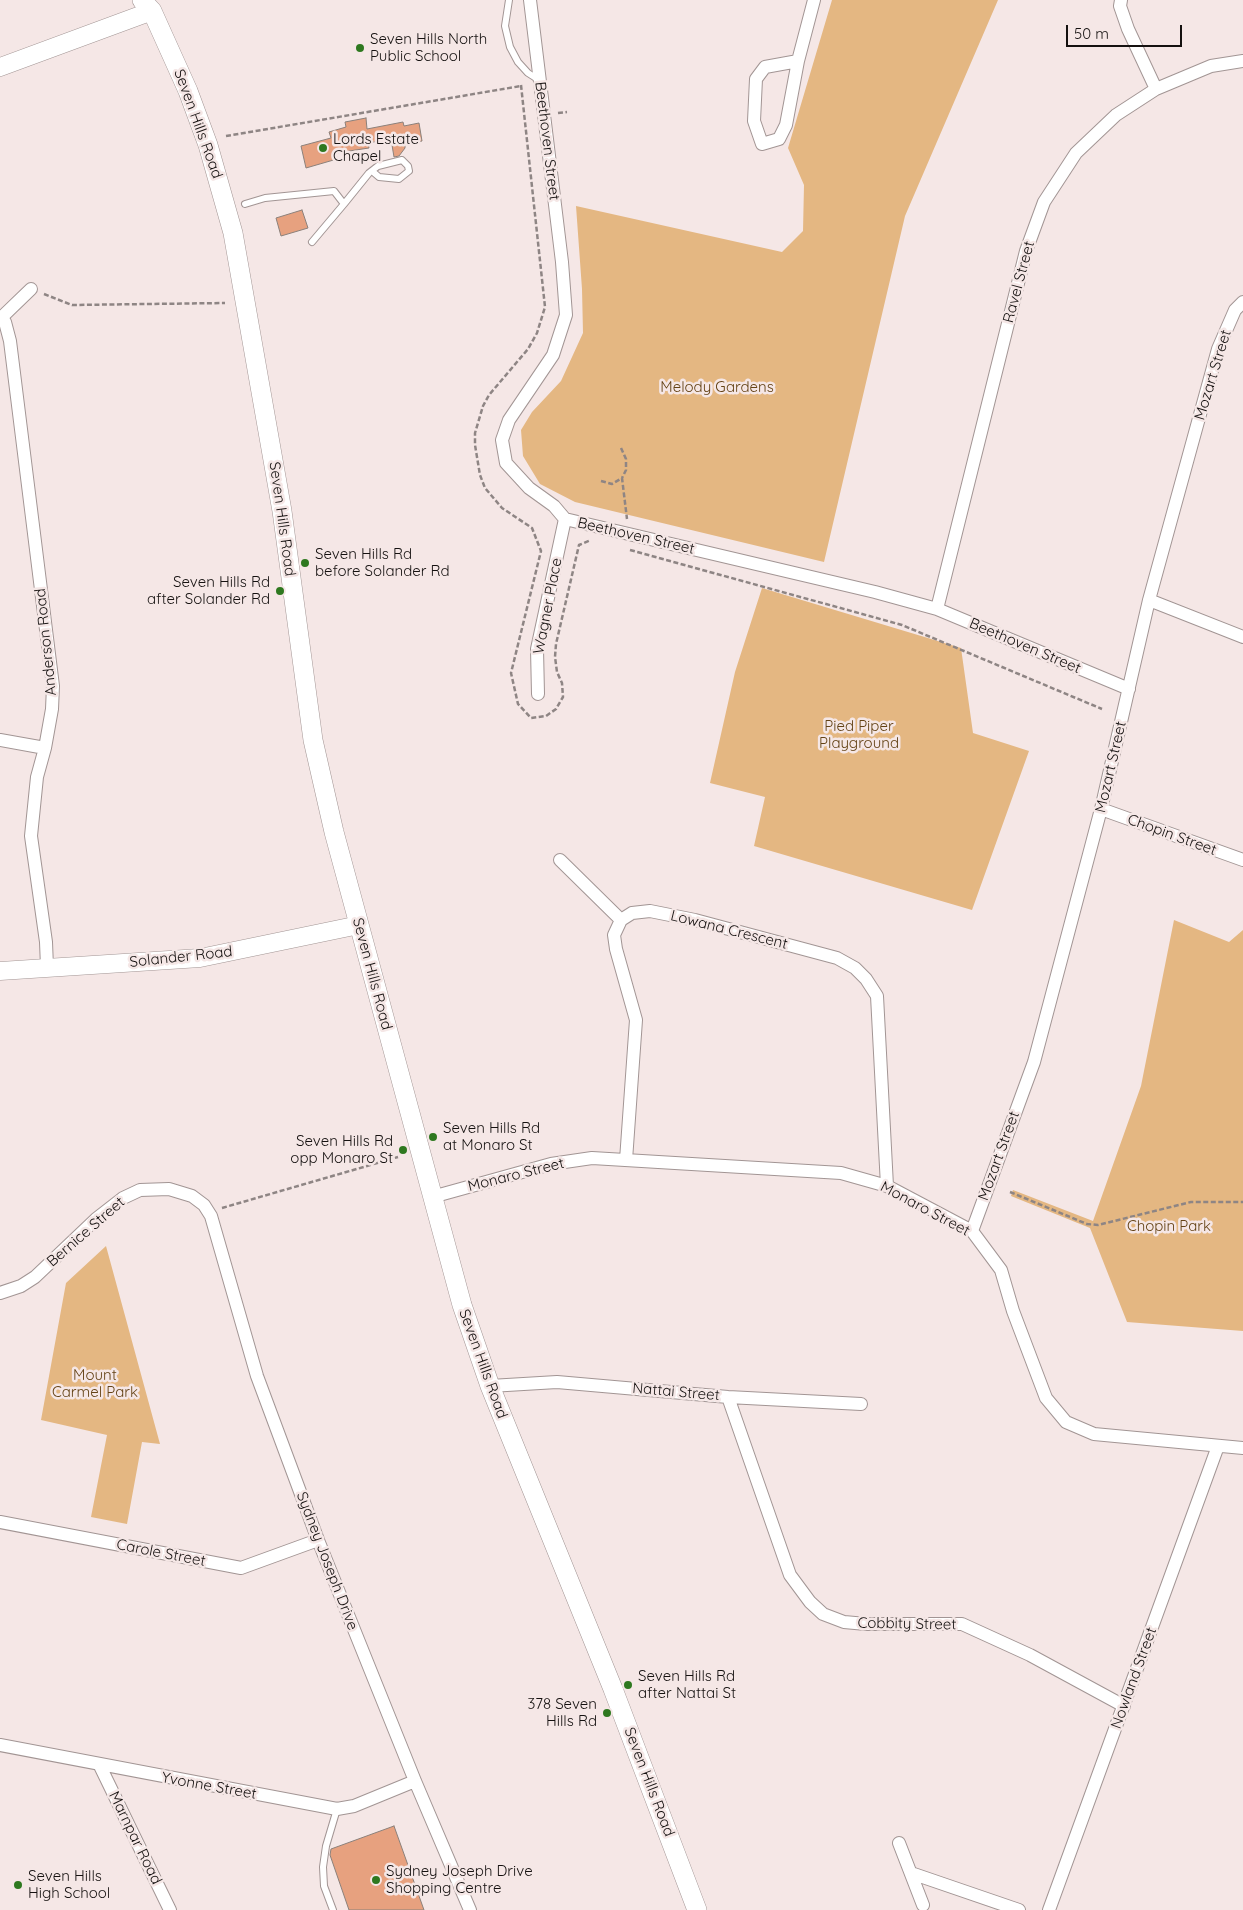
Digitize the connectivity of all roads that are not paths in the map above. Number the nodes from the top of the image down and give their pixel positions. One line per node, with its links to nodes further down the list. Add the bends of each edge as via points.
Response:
1 (509, 0): 9 (lane, via 505,26 510,47 528,74)
2 (530, 0): 9 (street, Beethoven Street)
3 (814, 0): 7 (street)
4 (1121, 0): 10 (street, via 1128,29)
5 (148, 4): 8 (street); 30 (main road, Seven Hills Road, via 188,91 208,145 233,233 280,502 313,740)
6 (1243, 60): 10 (street, Ravel Street, via 1210,66)
7 (798, 61): 7 (street, via 786,125 778,138 762,144 754,121 756,78 764,67)
8 (0, 68)
9 (539, 81): 18 (street, Beethoven Street, via 566,315 553,355 509,420 502,440 506,463)
10 (1156, 89): 20 (street, Ravel Street, via 1116,115 1076,153 1044,202 1026,251)
11 (372, 171): 11 (lane, via 378,166 402,160 409,171 399,179 379,177); 13 (lane)
12 (245, 204): 13 (lane, via 264,198 334,191)
13 (344, 204): 14 (lane)
14 (312, 242)
15 (31, 289): 17 (street, Anderson Road)
16 (1243, 302): 19 (street, Mozart Street, via 1234,310 1218,349)
17 (0, 318): 25 (street, Anderson Road, via 5,322 10,341 51,662 52,709)
18 (565, 519): 20 (street, Beethoven Street); 23 (street, Wagner Place, via 537,650)
19 (1149, 600): 21 (street); 22 (street, Mozart Street)
20 (937, 609): 22 (street, Beethoven Street)
21 (1243, 637)
22 (1129, 690): 26 (street, Mozart Street)
23 (538, 694)
24 (0, 740): 25 (street)
25 (45, 748): 31 (street, Anderson Road, via 37,777 31,836)
26 (1101, 809): 28 (street, Chopin Street); 37 (street, Mozart Street, via 1034,1062)
27 (560, 860): 29 (street)
28 (1243, 860)
29 (621, 920): 33 (street, via 614,935 616,950 636,1020); 34 (street, Lowana Crescent, via 632,913 650,911 695,920 837,958 855,968 877,996)
30 (359, 925): 31 (street, Solander Road, via 200,958); 35 (main road, Seven Hills Road)
31 (47, 967): 32 (street, Solander Road)
32 (0, 971)
33 (626, 1160): 34 (street, Monaro Street, via 841,1173); 35 (street, Monaro Street, via 592,1158 551,1164)
34 (887, 1186): 37 (street, Monaro Street)
35 (432, 1196): 39 (main road, Seven Hills Road, via 462,1305)
36 (206, 1208): 38 (street, Bernice Street, via 192,1196 169,1189 140,1190 122,1198 96,1219 35,1277); 45 (street, Sydney Joseph Drive, via 212,1216 257,1376)
37 (972, 1231): 42 (street, Monaro Street, via 1001,1270 1046,1398 1066,1422 1094,1434)
38 (0, 1293)
39 (490, 1386): 40 (street, Nattai Street, via 557,1382); 57 (main road, Seven Hills Road, via 613,1689)
40 (728, 1397): 41 (street, Nattai Street); 46 (street, Cobbity Street, via 790,1575 823,1614 844,1622 866,1624 962,1624 1030,1655)
41 (861, 1404)
42 (1218, 1446): 43 (street, Monaro Street); 46 (street, Nowland Street)
43 (1243, 1448)
44 (0, 1522): 45 (street, Carole Street, via 241,1568)
45 (318, 1540): 49 (street, Sydney Joseph Drive)
46 (1124, 1706): 59 (street, Nowland Street)
47 (0, 1745): 48 (street, Yvonne Street)
48 (100, 1766): 50 (street, Yvonne Street); 54 (street, Marnpar Road)
49 (414, 1781): 50 (street, Yvonne Street, via 354,1806); 56 (street, Sydney Joseph Drive)
50 (337, 1809): 55 (lane, via 323,1867 324,1886)
51 (899, 1843): 52 (street)
52 (911, 1873): 53 (street); 58 (street)
53 (923, 1905)
54 (170, 1910)
55 (333, 1910)
56 (470, 1910)
57 (697, 1910)
58 (1019, 1910)
59 (1049, 1910)

